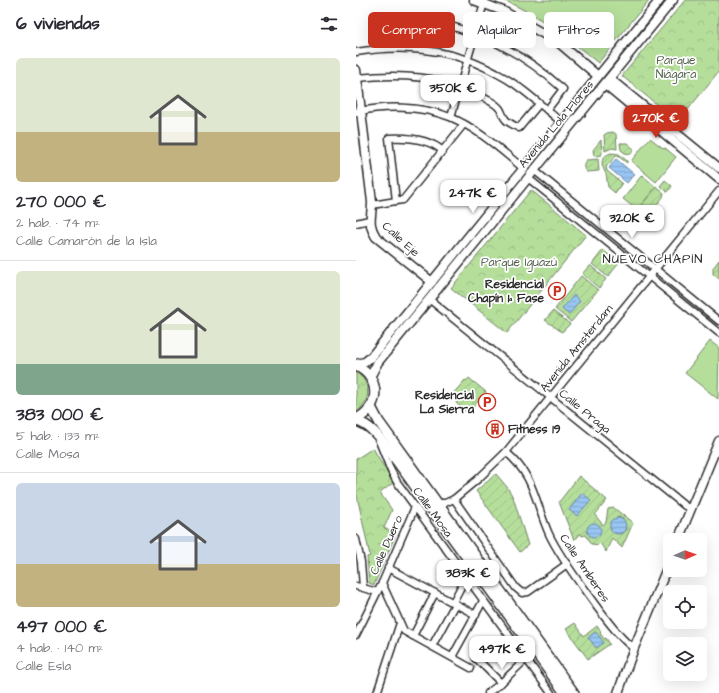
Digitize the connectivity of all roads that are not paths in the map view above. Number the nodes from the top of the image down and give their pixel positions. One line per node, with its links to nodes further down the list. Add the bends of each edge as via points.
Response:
1 (474, 0): 4 (main road)
2 (660, 0): 13 (main road, Avenida Lola Flores)
3 (673, 0): 14 (main road, Avenida Lola Flores)
4 (484, 3): 5 (street); 13 (main road, via 558,42)
5 (481, 12)
6 (463, 29): 9 (street, via 414,19 375,20)
7 (471, 48): 11 (street)
8 (506, 48): 17 (street, via 534,65 563,89)
9 (377, 49): 10 (street); 11 (street, via 430,50)
10 (356, 52)
11 (467, 60): 15 (street); 16 (street, via 497,73)
12 (357, 74): 15 (street, via 431,79); 18 (main road)
13 (598, 76): 20 (main road, Avenida Lola Flores)
14 (607, 82): 24 (main road); 25 (main road, Avenida Lola Flores); 27 (main road)
15 (459, 87): 16 (street, via 488,100 499,108 506,120 519,128); 19 (street)
16 (539, 104): 17 (street)
17 (547, 110): 20 (street)
18 (359, 111): 19 (street, via 392,107 434,112); 30 (main road)
19 (451, 118): 21 (street)
20 (561, 122): 23 (main road, Avenida Lola Flores)
21 (464, 124): 22 (street); 23 (street, via 501,149)
22 (443, 151): 29 (street, via 403,200); 29 (street, via 438,146 415,139 389,138)
23 (523, 168): 35 (main road, Avenida Lola Flores)
24 (719, 168)
25 (534, 170): 26 (main road, Avenida Lola Flores); 33 (street)
26 (528, 178): 34 (street); 36 (main road, Avenida Lola Flores)
27 (719, 178)
28 (719, 190): 33 (street, Avenida Amsterdam)
29 (396, 201): 30 (street)
30 (372, 205): 31 (main road)
31 (369, 220): 32 (street, Calle Eje); 35 (main road, Calle Eje, via 376,237)
32 (356, 223)
33 (655, 269): 34 (street, Avenida Amsterdam); 37 (street)
34 (649, 276): 38 (street); 41 (street, Avenida Amsterdam)
35 (432, 282): 39 (main road, Avenida Lola Flores, via 370,358)
36 (430, 299): 40 (main road, Avenida Lola Flores, via 378,362); 41 (street, Calle Praga)
37 (719, 321)
38 (719, 333)
39 (356, 365): 40 (main road)
40 (370, 377): 42 (main road, via 375,391)
41 (551, 397): 46 (street, Avenida Amsterdam); 50 (street, Calle Praga, via 684,506)
42 (371, 407): 43 (main road); 48 (main road)
43 (356, 420): 44 (main road, via 371,428)
44 (376, 436): 49 (street, Calle Mosa, via 397,482); 77 (main road, via 391,453)
45 (719, 441): 50 (main road)
46 (506, 452): 47 (street, Avenida Amsterdam); 53 (street, Calle Amberes, via 514,458 528,478 549,534)
47 (454, 499): 48 (street, Avenida Amsterdam); 53 (street, via 522,593 528,592)
48 (438, 503): 78 (main road)
49 (415, 507): 54 (street, Calle Duero); 55 (street, Calle Mosa)
50 (691, 509): 51 (main road)
51 (681, 533)
52 (356, 540): 58 (street, via 361,562)
53 (567, 564): 68 (street, Calle Amberes, via 594,603 629,646)
54 (388, 568): 57 (street, Calle Duero); 60 (street)
55 (466, 577): 61 (street, Calle Mosa); 62 (street)
56 (663, 577): 68 (main road)
57 (382, 583): 59 (street, Calle Duero); 64 (street)
58 (359, 586): 59 (street)
59 (377, 592): 65 (street, Calle Duero)
60 (435, 593): 62 (street); 66 (street)
61 (483, 601): 63 (street); 71 (street, Calle Mosa)
62 (454, 603): 63 (street); 67 (street)
63 (476, 615): 69 (street)
64 (400, 623): 66 (street, via 404,631); 74 (street)
65 (356, 635)
66 (413, 636): 67 (street)
67 (432, 646): 69 (street)
68 (634, 648): 79 (main road)
69 (452, 657): 72 (street)
70 (476, 658): 73 (street)
71 (526, 658): 73 (street); 76 (street, Calle Mosa)
72 (471, 668)
73 (501, 683): 75 (street)
74 (377, 693)
75 (488, 693)
76 (551, 693)
77 (565, 693)
78 (574, 693)
79 (618, 693)

